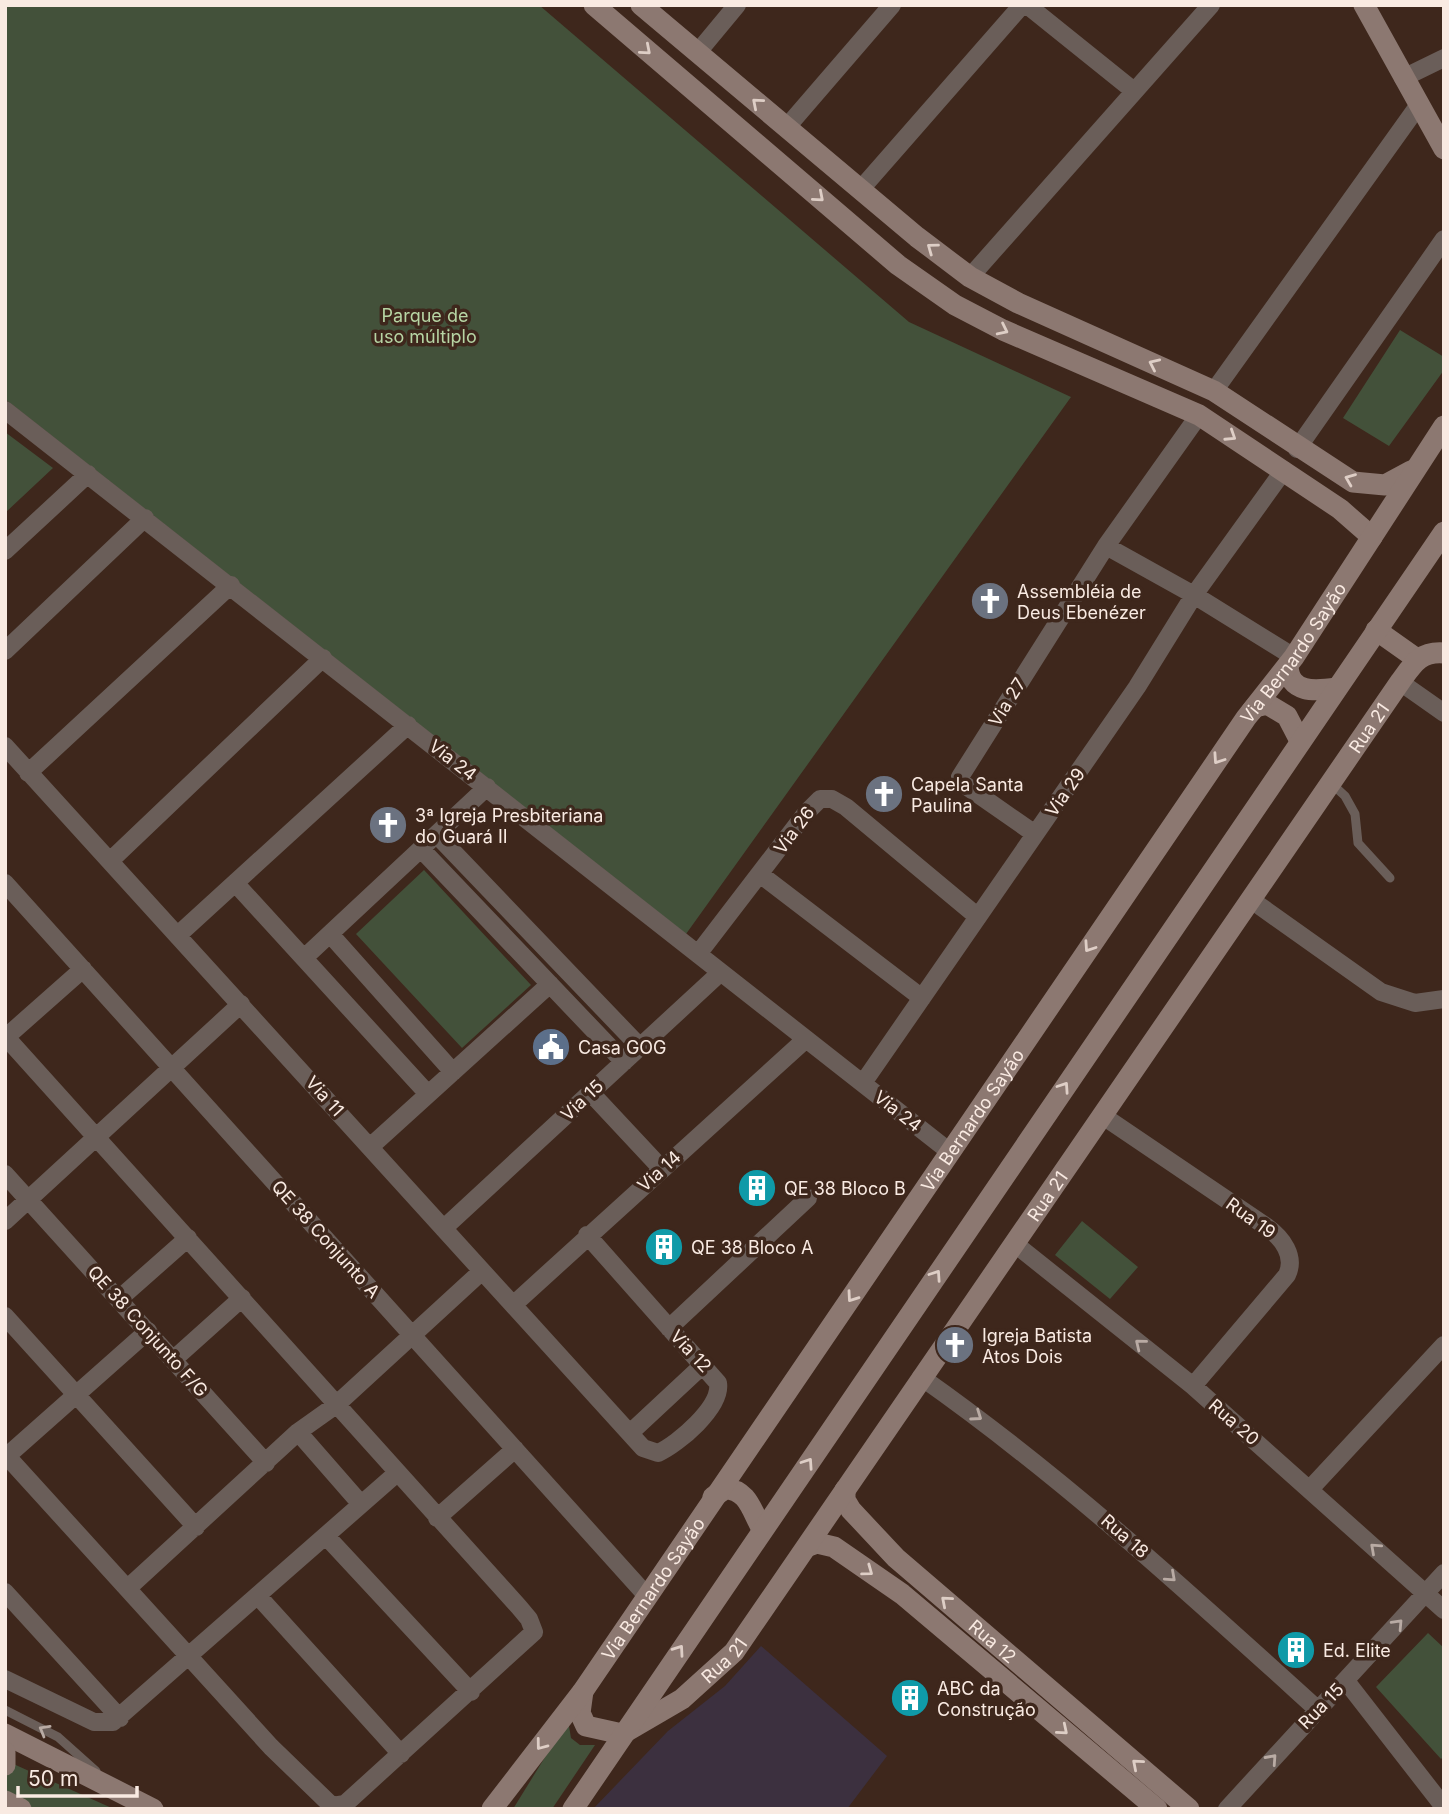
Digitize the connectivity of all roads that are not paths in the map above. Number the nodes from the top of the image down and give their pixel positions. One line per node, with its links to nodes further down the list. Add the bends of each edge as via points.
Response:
1 (594, 5): 20 (street, one-way to 20, via 898,265 955,305)
2 (641, 5): 8 (street)
3 (737, 5): 8 (street)
4 (892, 5): 13 (street)
5 (1025, 5): 11 (street); 15 (street)
6 (1210, 5): 11 (street)
7 (1364, 5): 10 (street)
8 (698, 52): 13 (street, one-way to 8)
9 (1444, 58): 10 (street)
10 (1404, 78): 12 (street)
11 (1134, 91): 17 (street)
12 (1419, 106): 14 (street); 22 (street)
13 (786, 128): 15 (street)
14 (1444, 149)
15 (860, 190): 17 (street, one-way to 15)
16 (1444, 239): 26 (street)
17 (970, 277): 18 (street)
18 (1076, 330): 19 (street); 20 (street)
19 (1101, 340): 21 (street); 22 (street, one-way to 19)
20 (1066, 357): 21 (street)
21 (1089, 367): 24 (street)
22 (1214, 391): 26 (street)
23 (5, 410): 29 (street, Via 24)
24 (1199, 415): 27 (street, one-way to 27); 33 (street, Via 27)
25 (1444, 426): 28 (street, Via Bernardo Sayão)
26 (1297, 449): 28 (street, one-way to 26, via 1385,485 1353,482)
27 (1284, 470): 32 (street); 36 (street)
28 (1413, 470): 32 (street, Via Bernardo Sayão)
29 (88, 474): 30 (street, Via 24); 34 (street)
30 (145, 518): 35 (street, Via 24); 38 (street)
31 (1444, 532): 37 (street)
32 (1372, 537): 42 (street, Via Bernardo Sayão)
33 (1106, 546): 36 (street); 53 (street, Via 27, via 960,777 962,783)
34 (5, 551)
35 (231, 585): 40 (street, Via 24); 50 (street)
36 (1194, 595): 42 (street); 53 (street, Via 29, via 1138,687)
37 (1376, 630): 41 (street); 44 (street)
38 (5, 651)
39 (1444, 653): 41 (street, via 1427,653)
40 (323, 658): 47 (street, Via 24); 56 (street)
41 (1417, 659): 43 (street, Rua 21)
42 (1291, 661): 44 (street, via 1292,682 1300,688 1310,692); 46 (street, Via Bernardo Sayão)
43 (1401, 682): 45 (street); 51 (street, Rua 21)
44 (1337, 688): 48 (street)
45 (1444, 713)
46 (1246, 718): 48 (street, via 1255,707 1272,705 1287,716); 85 (street, Via Bernardo Sayão, one-way to 85)
47 (408, 725): 52 (street, Via 24); 60 (street)
48 (1300, 741): 123 (street, one-way to 48)
49 (5, 746): 50 (street, Via 11)
50 (29, 773): 56 (street, Via 11)
51 (1330, 783): 58 (lane, via 1345,796 1355,814 1358,843); 61 (street, Rua 21)
52 (487, 787): 54 (street); 65 (street, Via 24)
53 (1035, 834): 62 (street, Via 29)
54 (437, 835): 55 (street); 75 (street)
55 (421, 849): 63 (street); 69 (street)
56 (110, 861): 64 (street, Via 11)
57 (761, 875): 62 (street, Via 26, via 815,802 832,799); 65 (street, Via 26); 70 (street)
58 (1390, 878)
59 (5, 883): 67 (street, QE 38 Conjunto A)
60 (236, 884): 64 (street); 66 (street)
61 (1250, 899): 71 (street, via 1381,992 1415,1003); 82 (street, Rua 21)
62 (978, 917): 70 (street, Via 29)
63 (330, 934): 66 (street); 78 (street)
64 (178, 935): 72 (street, Via 11)
65 (698, 954): 68 (street, Via 24)
66 (304, 958): 81 (street)
67 (83, 969): 73 (street); 77 (street, QE 38 Conjunto A)
68 (721, 972): 74 (street, Via 24); 75 (street, Via 15)
69 (550, 984): 76 (street); 78 (street)
70 (922, 998): 79 (street, Via 29)
71 (1444, 999)
72 (241, 1004): 77 (street); 84 (street, Via 11)
73 (6, 1037): 83 (street)
74 (806, 1039): 79 (street, Via 24); 86 (street, Via 14)
75 (639, 1047): 76 (street, Via 15)
76 (624, 1062): 80 (street, Via 15)
77 (173, 1069): 83 (street); 102 (street, QE 38 Conjunto A)
78 (453, 1072): 81 (street)
79 (863, 1083): 85 (street, Via 24)
80 (590, 1093): 86 (street); 91 (street, Via 15)
81 (428, 1094): 84 (street)
82 (1103, 1116): 94 (street, Rua 21); 107 (street, Rua 19, via 1276,1234 1290,1261 1287,1275)
83 (96, 1138): 89 (street); 93 (street)
84 (370, 1147): 91 (street, Via 11)
85 (950, 1152): 119 (street, Via Bernardo Sayão, one-way to 119)
86 (662, 1168): 92 (street, Via 14)
87 (5, 1174): 89 (street, QE 38 Conjunto F/G)
88 (808, 1198): 100 (street)
89 (29, 1201): 90 (street); 97 (street, QE 38 Conjunto F/G)
90 (5, 1221)
91 (444, 1228): 95 (street, Via 11)
92 (587, 1235): 98 (street, Via 14); 100 (street, Via 12)
93 (188, 1238): 96 (street); 97 (street)
94 (1015, 1244): 106 (street, Rua 21); 107 (street, Rua 20, one-way to 94)
95 (482, 1271): 98 (street, Via 11); 102 (street)
96 (242, 1298): 104 (street); 109 (street)
97 (119, 1299): 101 (street, QE 38 Conjunto F/G)
98 (513, 1304): 111 (street, Via 11)
99 (5, 1316): 108 (street)
100 (669, 1328): 105 (street, Via 12)
101 (148, 1331): 104 (street, QE 38 Conjunto F/G); 108 (street)
102 (412, 1335): 109 (street); 113 (street, QE 38 Conjunto A)
103 (1444, 1345): 117 (street)
104 (173, 1359): 115 (street, QE 38 Conjunto F/G)
105 (703, 1365): 111 (street); 112 (street, Via 12, via 718,1383 715,1404 667,1449 653,1453)
106 (921, 1377): 118 (street, Rua 21); 140 (street, Rua 18, one-way to 140, via 1078,1495)
107 (1193, 1386): 117 (street, Rua 20)
108 (76, 1394): 114 (street); 122 (street)
109 (336, 1405): 110 (street); 116 (street)
110 (298, 1432): 115 (street); 120 (street)
111 (630, 1433): 112 (street, Via 11)
112 (643, 1448)
113 (515, 1449): 121 (street); 130 (street, QE 38 Conjunto A)
114 (6, 1455): 127 (street)
115 (266, 1463): 122 (street)
116 (397, 1473): 120 (street); 121 (street)
117 (1310, 1489): 129 (street, Rua 20, one-way to 117)
118 (845, 1490): 125 (street, Rua 21); 157 (street, Rua 12, one-way to 118, via 896,1558 851,1510)
119 (713, 1497): 123 (street, via 725,1489 741,1494); 130 (street, Via Bernardo Sayão)
120 (360, 1503): 124 (street)
121 (437, 1518): 137 (street, via 534,1629 531,1637)
122 (195, 1527): 127 (street)
123 (762, 1530): 138 (street, one-way to 123)
124 (326, 1536): 131 (street); 137 (street)
125 (808, 1546): 139 (street, Rua 21, via 734,1652); 156 (street, Rua 12, one-way to 156, via 834,1547 902,1594)
126 (1444, 1573): 129 (street, Rua 15)
127 (129, 1587): 133 (street)
128 (5, 1592): 142 (street)
129 (1426, 1593): 132 (street, Rua 20); 135 (street, Rua 15, one-way to 129)
130 (647, 1596): 136 (street, Via Bernardo Sayão)
131 (259, 1597): 133 (street); 146 (street)
132 (1444, 1610)
133 (190, 1657): 142 (street); 146 (street, via 278,1755 335,1807 345,1804)
134 (5, 1679): 142 (street)
135 (1346, 1681): 140 (street, Rua 15); 148 (street)
136 (583, 1691): 144 (street, via 580,1713 586,1726); 154 (street, Via Bernardo Sayão, one-way to 154)
137 (471, 1692): 146 (street)
138 (648, 1695): 139 (street); 144 (street)
139 (682, 1699): 144 (street, Rua 21)
140 (1317, 1709): 159 (street, Rua 15, one-way to 140)
141 (5, 1710): 149 (lane, one-way to 141, via 58,1738)
142 (112, 1721)
143 (5, 1734): 149 (street)
144 (622, 1734): 155 (street)
145 (5, 1752): 147 (street)
146 (401, 1754)
147 (5, 1765)
148 (1438, 1785): 151 (street)
149 (115, 1789): 153 (street)
150 (5, 1801): 152 (street)
151 (1444, 1807)
152 (21, 1809)
153 (153, 1809)
154 (492, 1809)
155 (573, 1809)
156 (1157, 1809)
157 (1189, 1809): 158 (street)
158 (1210, 1809)
159 (1227, 1809)

